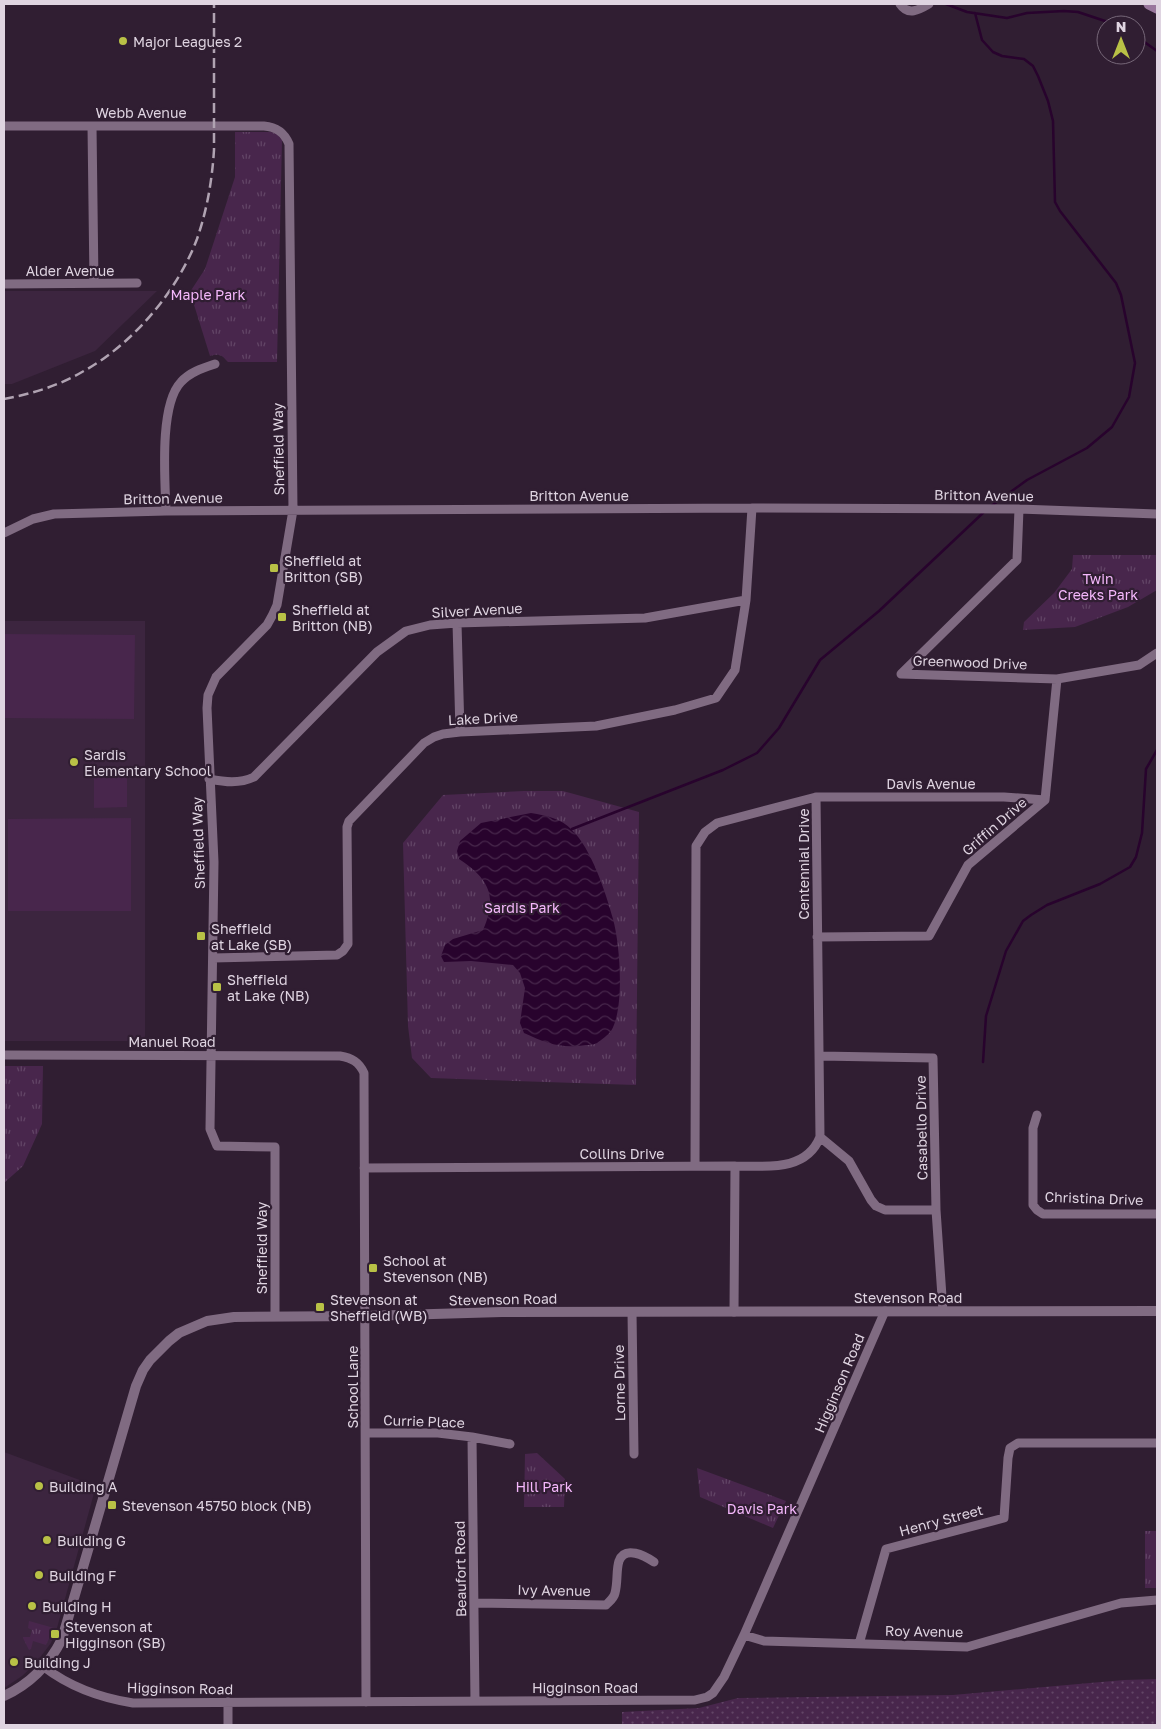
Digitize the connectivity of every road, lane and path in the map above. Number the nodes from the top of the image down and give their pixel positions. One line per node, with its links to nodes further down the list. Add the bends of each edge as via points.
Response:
1 (900, 4): 2 (street, via 910,11)
2 (929, 4)
3 (1149, 4): 4 (main road)
4 (1157, 8)
5 (4, 126): 6 (street, Webb Avenue)
6 (92, 126): 7 (street, Webb Avenue, via 264,126); 8 (street)
7 (278, 129): 14 (street, Sheffield Way, via 286,138 290,151)
8 (94, 283): 9 (street, Alder Avenue); 10 (street, Alder Avenue)
9 (137, 283)
10 (4, 284)
11 (215, 364): 15 (street, via 202,368 181,382 169,406)
12 (752, 508): 13 (street, Britton Avenue); 14 (street, Britton Avenue); 18 (street, Lake Drive)
13 (1019, 509): 16 (street, Britton Avenue); 21 (street, Greenwood Drive, via 1017,560 901,674)
14 (293, 510): 15 (street, Britton Avenue); 23 (street, Sheffield Way, via 277,605 272,616 216,676 210,690 207,708)
15 (166, 511): 17 (street, Britton Avenue, via 54,514 33,519)
16 (1157, 514)
17 (4, 533)
18 (746, 600): 19 (street, Silver Avenue, via 645,618); 22 (street, Lake Drive, via 735,670 716,698 596,726)
19 (456, 623): 22 (street); 23 (street, Silver Avenue, via 406,631 377,652 254,777 234,783)
20 (1157, 653): 21 (street, Greenwood Drive, via 1139,665)
21 (1057, 679): 25 (street, Griffin Drive)
22 (460, 732): 27 (street, Lake Drive, via 443,734 424,743 350,821 348,944 342,951 337,955)
23 (209, 779): 27 (street, Sheffield Way, via 214,847)
24 (816, 797): 25 (street, Davis Avenue); 26 (street, Centennial Drive); 34 (street, Centennial Drive, via 717,823 705,832 696,846)
25 (1045, 800): 26 (street, Griffin Drive, via 968,865 929,936)
26 (817, 937): 31 (street, Centennial Drive)
27 (213, 958): 29 (street, Sheffield Way)
28 (4, 1054): 29 (street, Manuel Road)
29 (212, 1054): 30 (street, Manuel Road); 44 (street, Sheffield Way, via 210,1129 217,1146 275,1146)
30 (340, 1056): 36 (street, School Lane, via 356,1061 364,1073)
31 (820, 1056): 33 (street, Centennial Drive); 37 (street, Casabello Drive, via 933,1058)
32 (1037, 1115): 38 (street, Christina Drive, via 1033,1128 1033,1205 1037,1210 1043,1214)
33 (820, 1137): 35 (street, via 816,1147 800,1161 780,1166); 37 (street, via 850,1161 876,1206 885,1210)
34 (695, 1166): 35 (street, Collins Drive); 36 (street, Collins Drive)
35 (735, 1166): 43 (street)
36 (364, 1168): 45 (street, School Lane)
37 (936, 1210): 40 (street, Casabello Drive)
38 (1157, 1214)
39 (885, 1311): 40 (street, Stevenson Road); 43 (street, Stevenson Road); 54 (street, Higginson Road)
40 (943, 1311): 41 (street, Stevenson Road)
41 (1157, 1311)
42 (632, 1312): 43 (street, Stevenson Road); 45 (street, Stevenson Road); 50 (street, Lorne Drive)
43 (734, 1312)
44 (275, 1316): 45 (street, Stevenson Road); 56 (street, Stevenson Road, via 218,1318 191,1326 169,1341 143,1370 65,1630 55,1654)
45 (365, 1316): 46 (street, School Lane)
46 (366, 1433): 47 (street, Currie Place, via 438,1433); 60 (street, School Lane)
47 (472, 1437): 49 (street, Currie Place); 53 (street, Beaufort Road)
48 (1157, 1443): 55 (street, Henry Street, via 1018,1443 1010,1448 1004,1518 886,1549)
49 (510, 1444)
50 (634, 1454)
51 (654, 1562): 53 (street, Ivy Avenue, via 642,1553 622,1555 615,1594 606,1605)
52 (1157, 1600): 55 (street, Roy Avenue, via 1121,1603 967,1647)
53 (474, 1603): 58 (street, Beaufort Road)
54 (744, 1635): 55 (street, Roy Avenue, via 764,1641); 58 (street, Higginson Road, via 718,1688 707,1697 695,1700)
55 (859, 1644)
56 (44, 1667): 57 (street, Stevenson Road, via 28,1682); 59 (street, Higginson Road, via 77,1687 111,1700)
57 (4, 1696)
58 (475, 1701): 60 (street, Higginson Road)
59 (228, 1702): 60 (street, Higginson Road); 61 (street)
60 (366, 1702)
61 (228, 1725)

